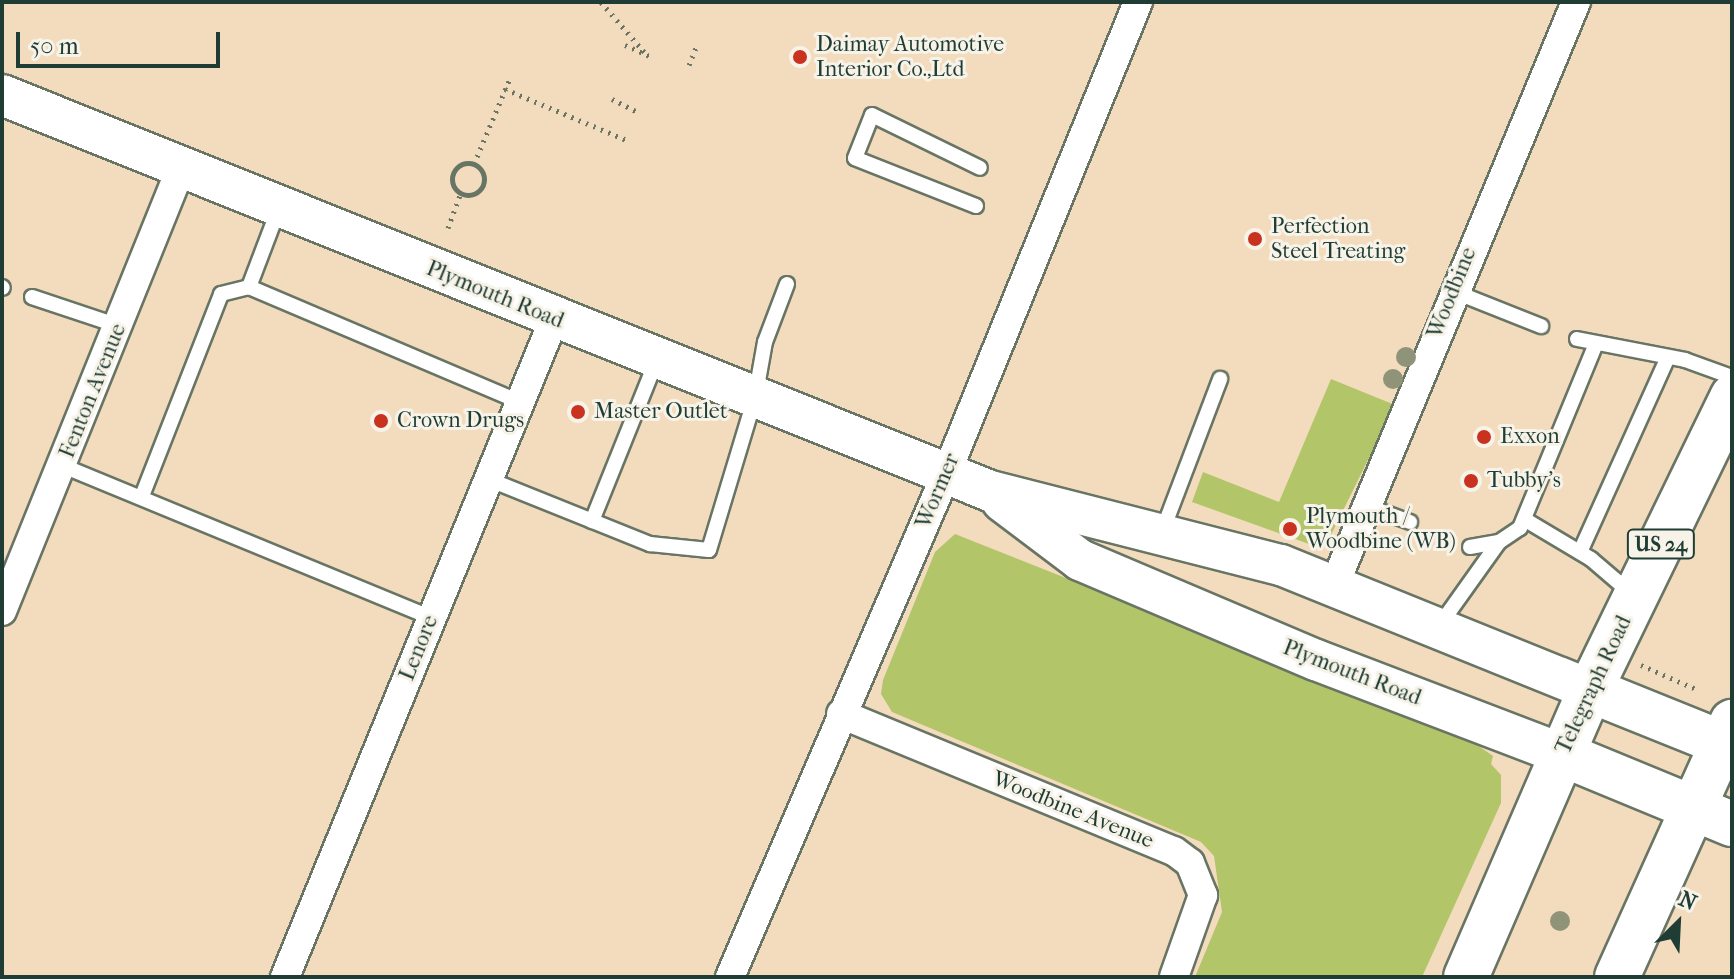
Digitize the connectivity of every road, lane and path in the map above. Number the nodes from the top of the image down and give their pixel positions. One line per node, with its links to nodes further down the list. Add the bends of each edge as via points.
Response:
1 (601, 2): 4 (path, via 649,55)
2 (1138, 2): 37 (street, Wormer)
3 (1576, 2): 22 (street, Woodbine)
4 (625, 45)
5 (697, 45): 6 (path)
6 (689, 65)
7 (511, 76): 8 (path)
8 (505, 89): 12 (path); 13 (path)
9 (2, 95): 15 (main road, Plymouth Road)
10 (612, 99): 11 (path)
11 (640, 113)
12 (629, 141)
13 (474, 164): 16 (path, via 454,170 452,181); 16 (path, via 484,175 483,186 471,195)
14 (980, 168): 17 (lane, via 872,115 855,158)
15 (181, 169): 18 (main road, Plymouth Road); 25 (street, Fenton Avenue)
16 (461, 193): 19 (path)
17 (976, 206)
18 (280, 208): 21 (lane); 24 (main road, Plymouth Road)
19 (448, 228)
20 (787, 284): 34 (lane, via 765,342)
21 (249, 287): 35 (lane); 40 (lane, via 221,294)
22 (1452, 291): 26 (lane); 41 (street, Woodbine)
23 (32, 297): 25 (lane)
24 (554, 319): 30 (main road, Plymouth Road); 35 (street, Lenore)
25 (119, 326): 36 (street, Fenton Avenue)
26 (1541, 326)
27 (1577, 339): 28 (lane)
28 (1595, 346): 29 (lane); 42 (lane)
29 (1668, 357): 31 (lane); 48 (lane)
30 (658, 359): 34 (main road, Plymouth Road); 43 (lane)
31 (1732, 377)
32 (1220, 379): 45 (lane)
33 (1732, 397): 50 (main road, Telegraph Road / US 24)
34 (755, 398): 37 (main road, Plymouth Road); 43 (lane, via 709,550 650,544)
35 (520, 402): 38 (street, Lenore)
36 (63, 466): 40 (lane); 51 (street, Fenton Avenue)
37 (947, 472): 39 (main road, Plymouth Road); 57 (street, Wormer)
38 (488, 479): 43 (lane); 52 (street, Lenore)
39 (990, 491): 45 (main road, Plymouth Road); 59 (main road, Plymouth Road, via 1080,560 1316,660)
40 (142, 496): 52 (lane)
41 (1367, 506): 44 (lane); 49 (street, Woodbine)
42 (1524, 519): 46 (lane); 48 (lane)
43 (592, 521)
44 (1410, 522)
45 (1161, 533): 49 (main road, Plymouth Road, via 1281,565)
46 (1499, 542): 47 (lane); 53 (lane)
47 (1470, 547)
48 (1580, 552): 50 (lane)
49 (1334, 586): 53 (main road, Plymouth Road)
50 (1635, 596): 56 (main road, Telegraph Road / US 24)
51 (2, 611)
52 (431, 618): 62 (street, Lenore)
53 (1438, 627): 56 (main road, Plymouth Road)
54 (1641, 664): 55 (path)
55 (1696, 689)
56 (1590, 690): 58 (main road, Plymouth Road); 59 (main road, Telegraph Road / US 24)
57 (841, 714): 63 (street, Wormer); 64 (street, Woodbine Avenue, via 1174,851 1190,863 1203,895)
58 (1729, 737): 60 (main road)
59 (1562, 754): 60 (main road, Plymouth Road); 65 (main road, Telegraph Road / US 24)
60 (1691, 808): 61 (main road, Plymouth Road); 66 (main road)
61 (1732, 824)
62 (285, 977)
63 (730, 977)
64 (1174, 977)
65 (1466, 977)
66 (1617, 977)

